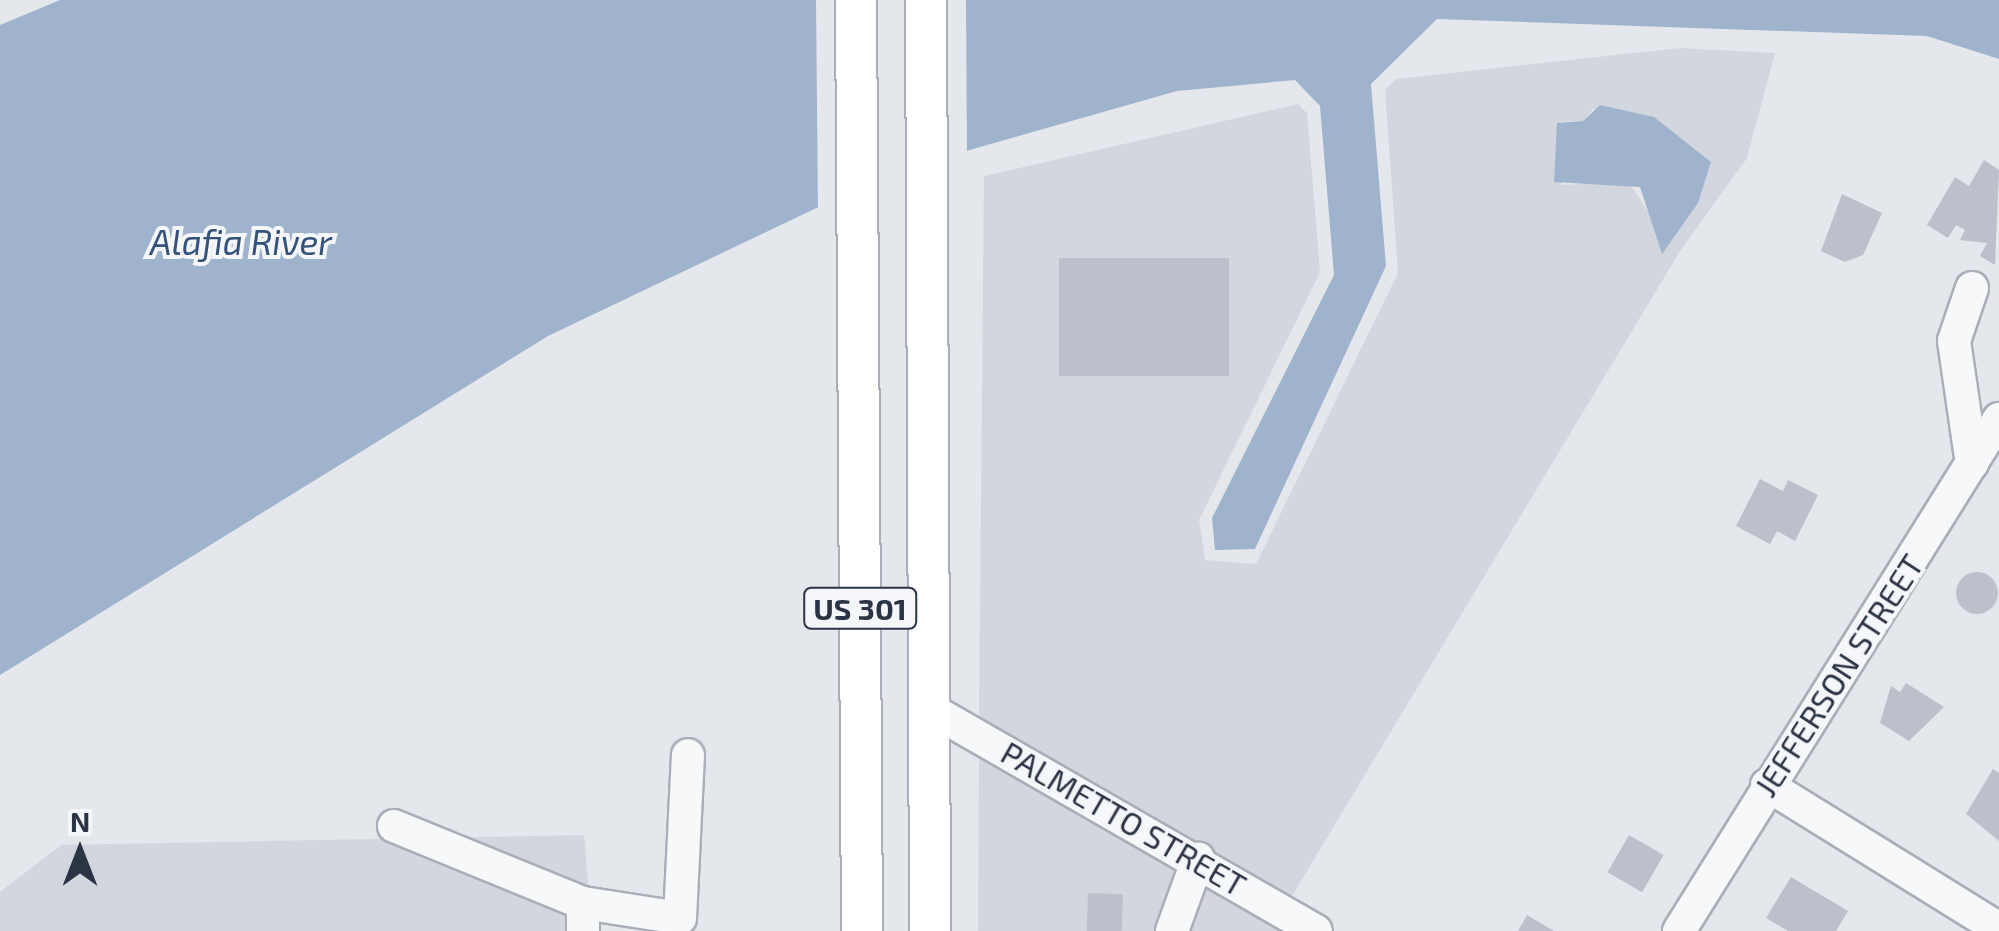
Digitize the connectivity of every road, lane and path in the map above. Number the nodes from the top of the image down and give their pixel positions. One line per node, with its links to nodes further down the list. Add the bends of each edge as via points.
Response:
1 (856, 0): 15 (main road, US 301)
2 (926, 0): 6 (main road, US 301)
3 (1972, 288): 5 (street, via 1954,341)
4 (1999, 419): 5 (street, JEFFERSON STREET)
5 (1972, 464): 8 (street, JEFFERSON STREET)
6 (930, 709): 10 (street, PALMETTO STREET); 14 (main road, US 301)
7 (688, 756): 12 (street, via 680,918)
8 (1767, 785): 13 (street); 19 (street, JEFFERSON STREET)
9 (394, 826): 11 (street)
10 (1198, 859): 17 (street); 18 (street, PALMETTO STREET)
11 (583, 917): 12 (street)
12 (644, 922)
13 (1999, 928)
14 (930, 930): 16 (street)
15 (862, 931)
16 (945, 931)
17 (1172, 931)
18 (1316, 931)
19 (1679, 931)

